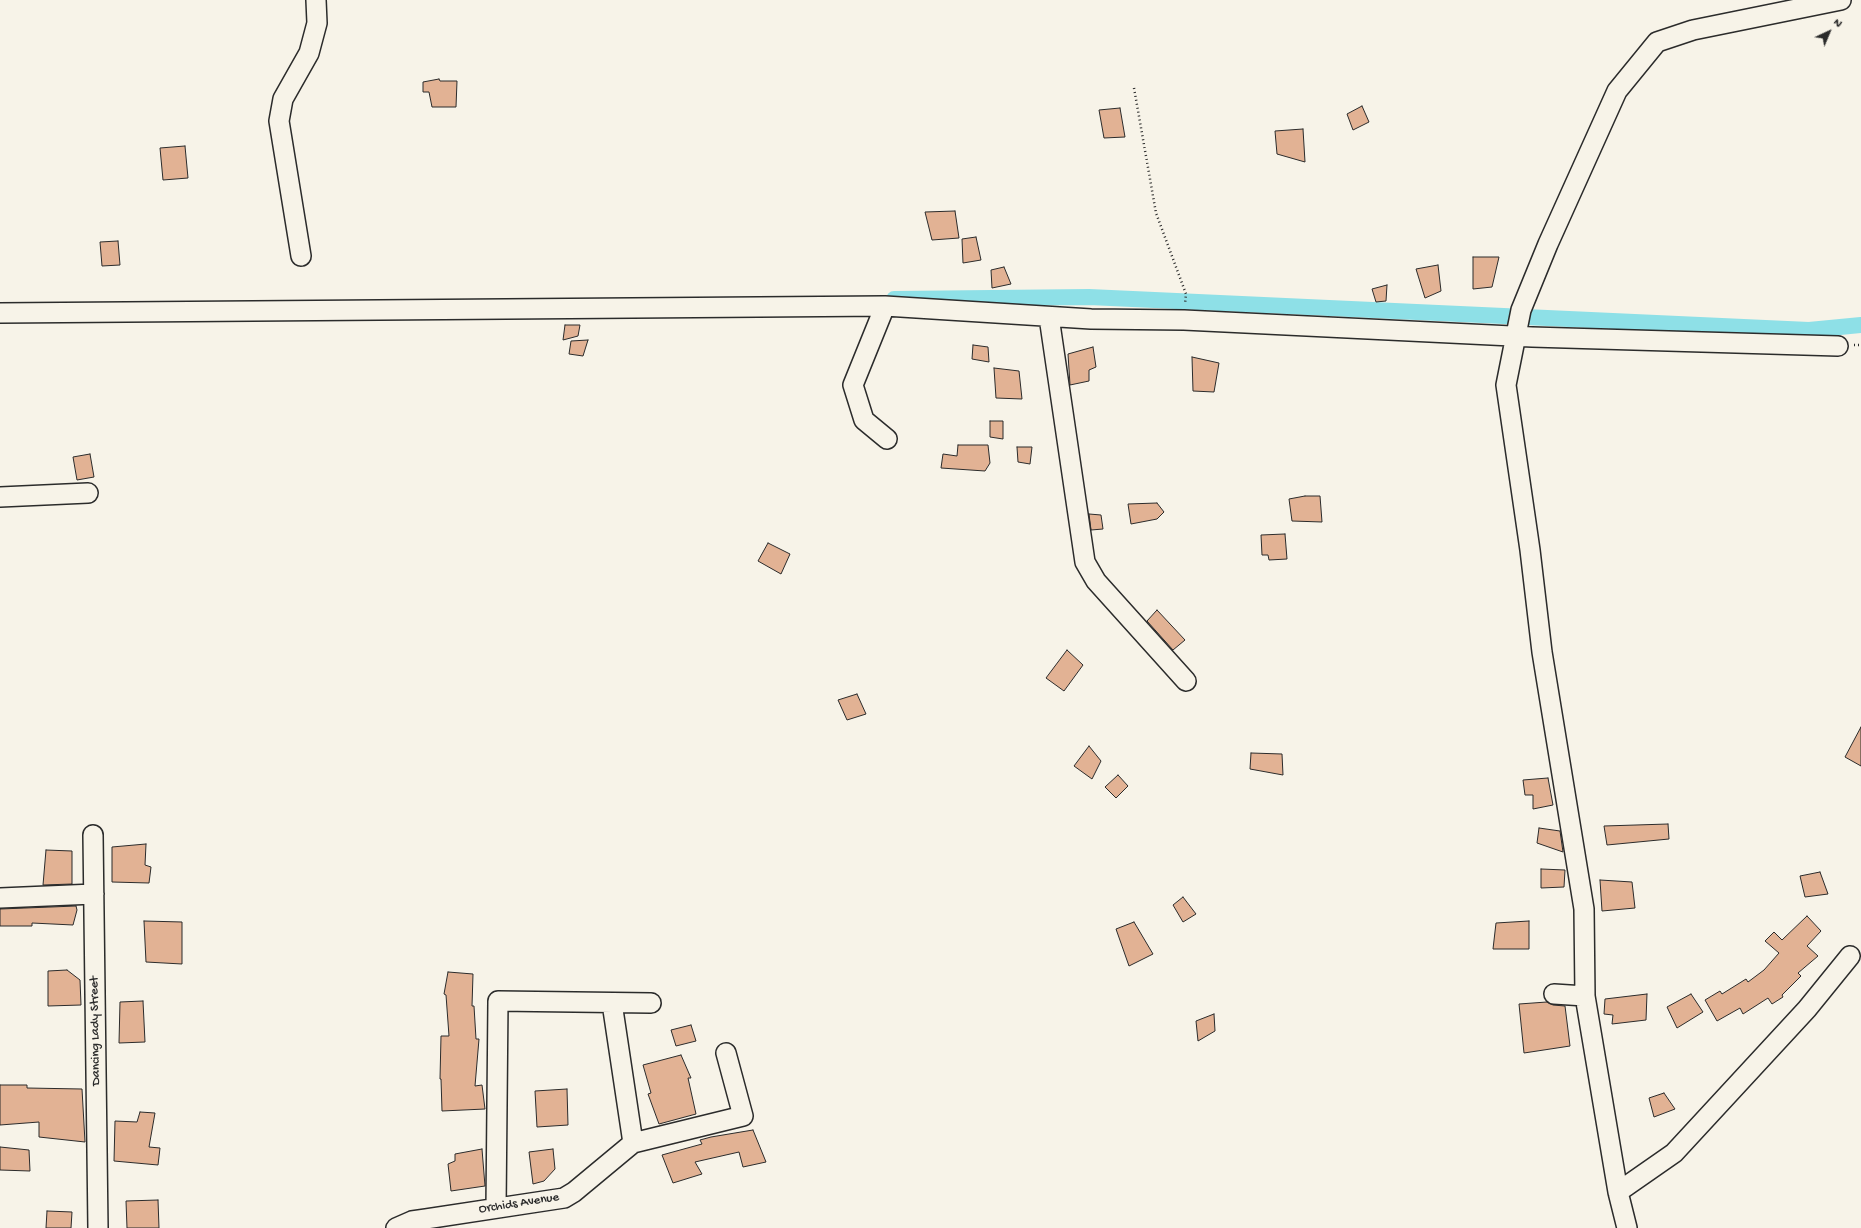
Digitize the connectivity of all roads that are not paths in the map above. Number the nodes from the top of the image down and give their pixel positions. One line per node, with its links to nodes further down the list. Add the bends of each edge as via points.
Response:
1 (316, 0): 3 (street, via 317,23 309,53 284,99 279,121)
2 (1841, 0): 7 (street, via 1693,30 1657,42 1617,91 1548,244 1521,310)
3 (301, 256)
4 (885, 306): 5 (street); 6 (street); 9 (street, via 853,384 864,420)
5 (0, 313)
6 (1049, 317): 7 (street); 12 (street, via 1085,562 1096,581)
7 (1517, 333): 8 (street); 18 (street, via 1506,385 1542,652 1584,909)
8 (1838, 346)
9 (887, 439)
10 (88, 493): 11 (street)
11 (0, 497)
12 (1186, 681)
13 (93, 835): 14 (street, Dancing Lady Street)
14 (94, 894): 15 (street); 25 (street, Dancing Lady Street)
15 (0, 898)
16 (1850, 956): 23 (street, via 1807,1009 1674,1153)
17 (1554, 994): 18 (street)
18 (1585, 996): 23 (street)
19 (612, 1003): 20 (street); 22 (street); 24 (street, via 498,1001)
20 (651, 1003)
21 (726, 1053): 22 (street, Orchids Avenue, via 743,1116)
22 (633, 1143): 24 (street, Orchids Avenue, via 564,1198)
23 (1618, 1192): 27 (street)
24 (496, 1208): 26 (street, Orchids Avenue, via 412,1221)
25 (98, 1228)
26 (396, 1228)
27 (1627, 1228)

